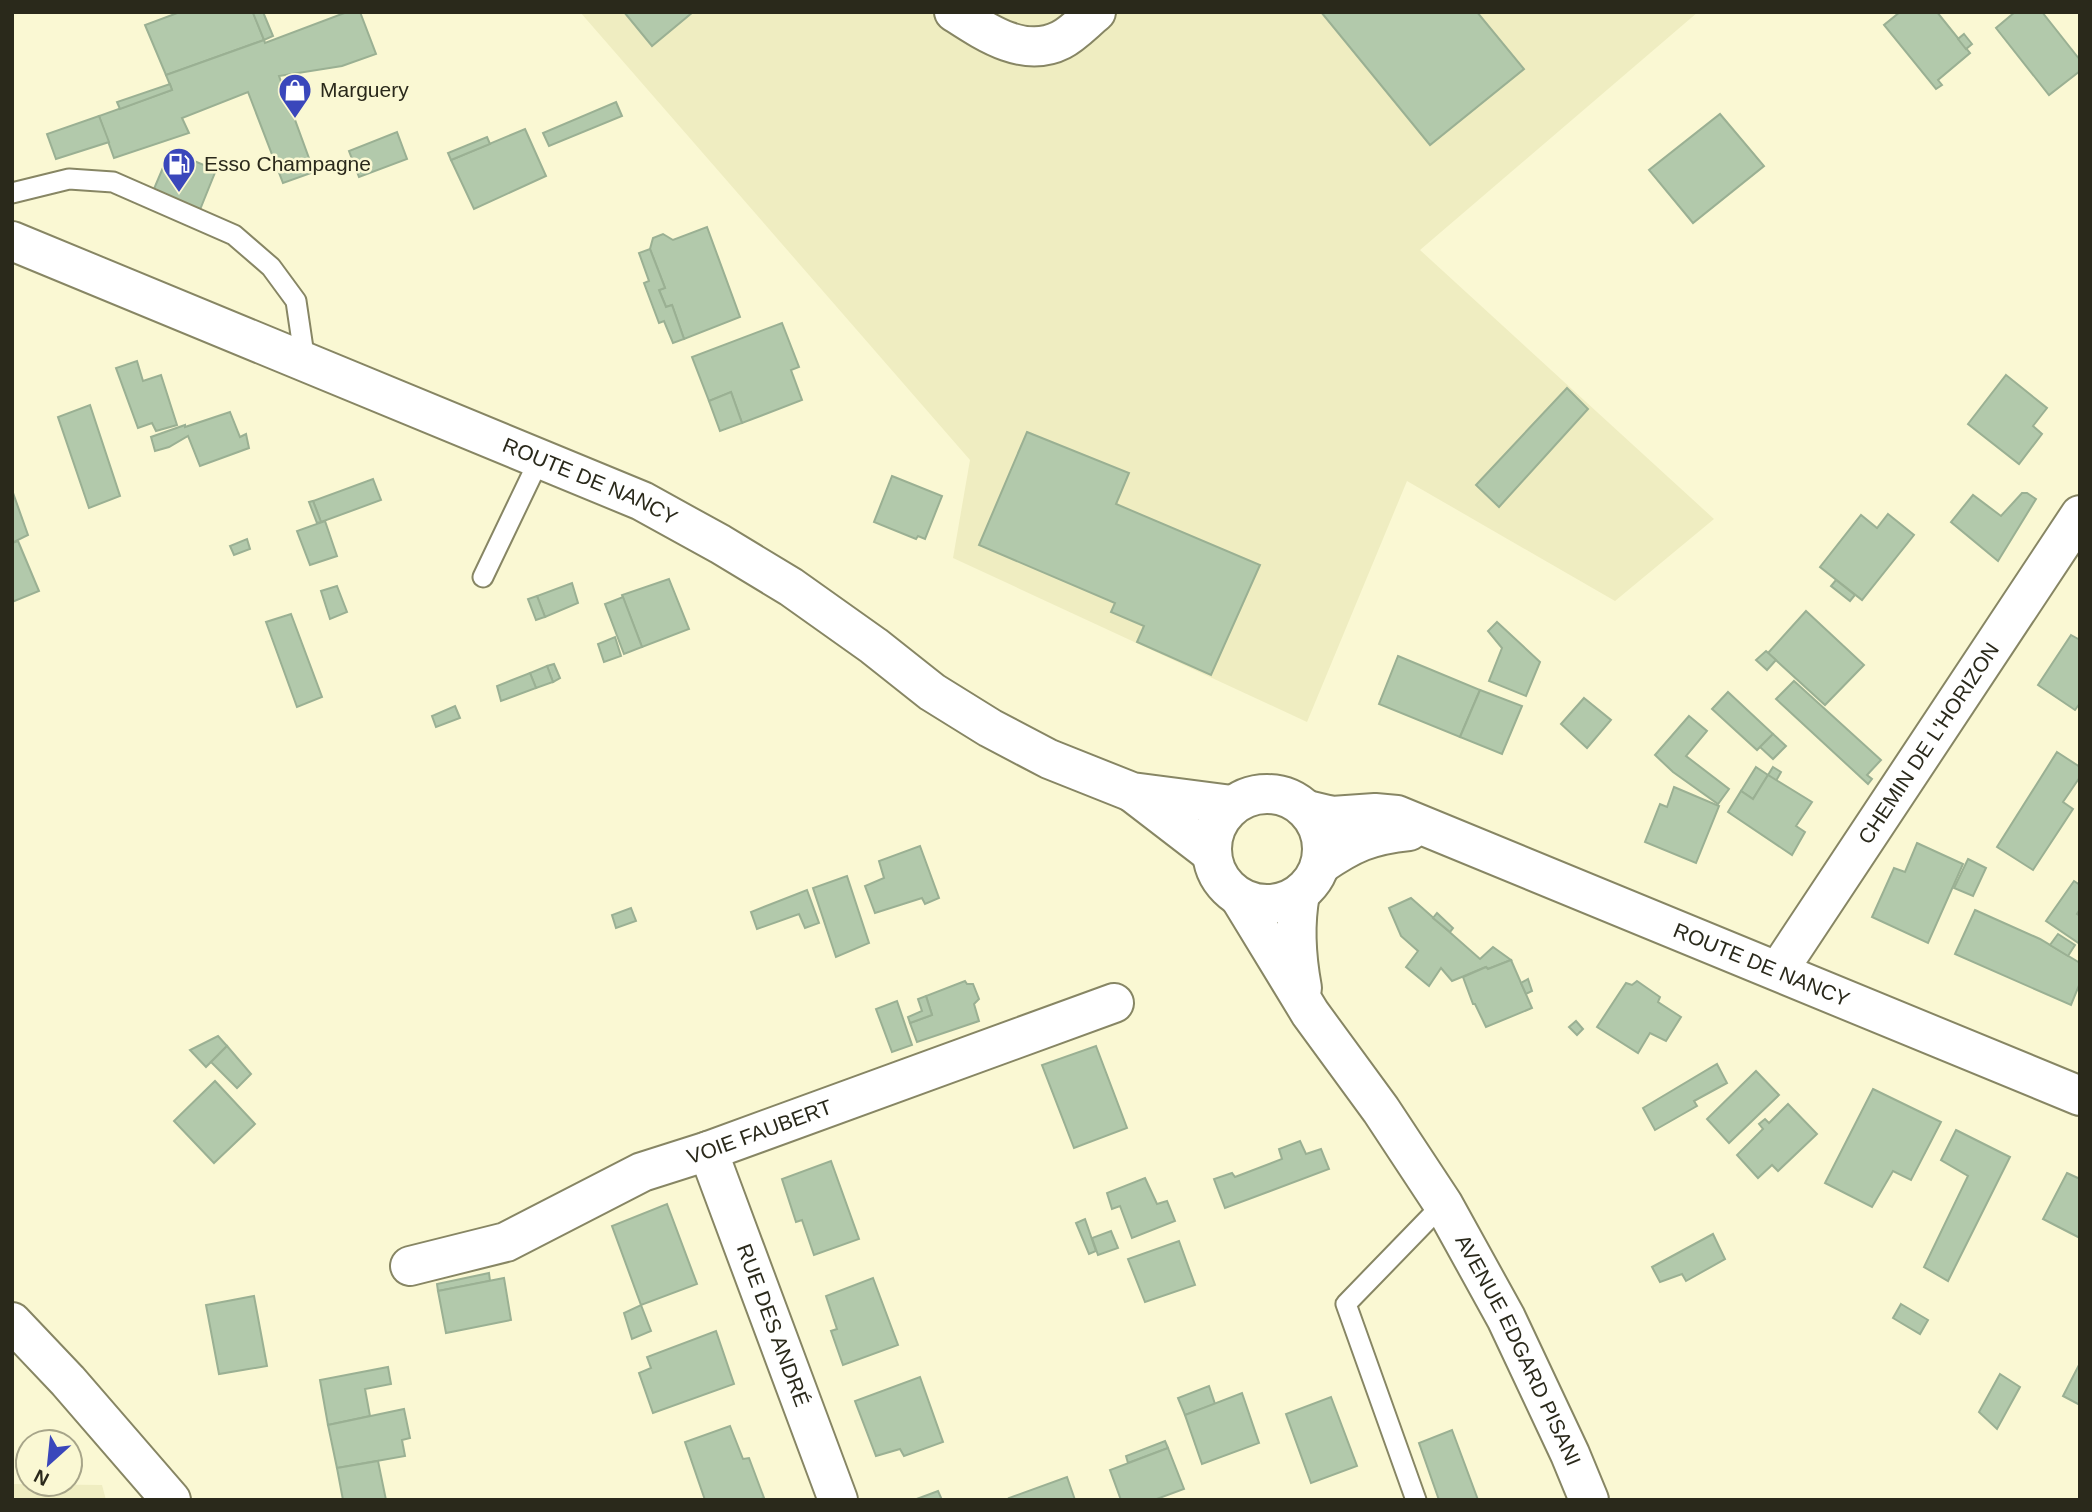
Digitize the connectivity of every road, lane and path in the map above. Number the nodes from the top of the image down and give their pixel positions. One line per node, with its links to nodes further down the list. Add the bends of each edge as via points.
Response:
1 (954, 12): 2 (main road, via 990,36 1024,46 1062,40)
2 (1096, 12)
3 (12, 193): 5 (lane, via 69,179 113,182 234,235 271,267 296,301)
4 (12, 241): 5 (main road, ROUTE DE NANCY)
5 (305, 362): 6 (main road, ROUTE DE NANCY)
6 (540, 458): 8 (lane); 9 (main road, ROUTE DE NANCY, via 642,501 720,544 791,587 932,692 990,728 1049,759)
7 (2080, 515): 16 (main road, CHEMIN DE L'HORIZON)
8 (483, 577)
9 (1132, 792): 10 (main road, ROUTE DE NANCY); 13 (main road, ROUTE DE NANCY)
10 (1232, 805): 11 (main road, via 1247,797 1279,794); 13 (main road, via 1215,827)
11 (1307, 810): 12 (main road, ROUTE DE NANCY, via 1332,816 1396,816); 14 (main road, via 1316,823 1323,852)
12 (1443, 833): 14 (main road, ROUTE DE NANCY, via 1411,831 1361,840 1340,851); 16 (main road, ROUTE DE NANCY)
13 (1211, 853): 15 (main road, via 1215,871)
14 (1310, 880): 15 (main road, via 1289,900 1277,904); 18 (main road, AVENUE EDGARD PISANI, via 1296,927 1297,963)
15 (1240, 898): 18 (main road, AVENUE EDGARD PISANI)
16 (1778, 971): 19 (main road, ROUTE DE NANCY)
17 (1114, 1003): 20 (main road, VOIE FAUBERT)
18 (1310, 1013): 21 (main road, AVENUE EDGARD PISANI)
19 (2080, 1096)
20 (708, 1151): 22 (main road, VOIE FAUBERT, via 642,1172 506,1242); 25 (main road, RUE DES ANDRÉ)
21 (1443, 1203): 26 (lane, via 1346,1304); 27 (main road, AVENUE EDGARD PISANI, via 1506,1318)
22 (410, 1266)
23 (12, 1322): 24 (main road)
24 (170, 1500)
25 (838, 1500)
26 (1416, 1500)
27 (1588, 1500)

